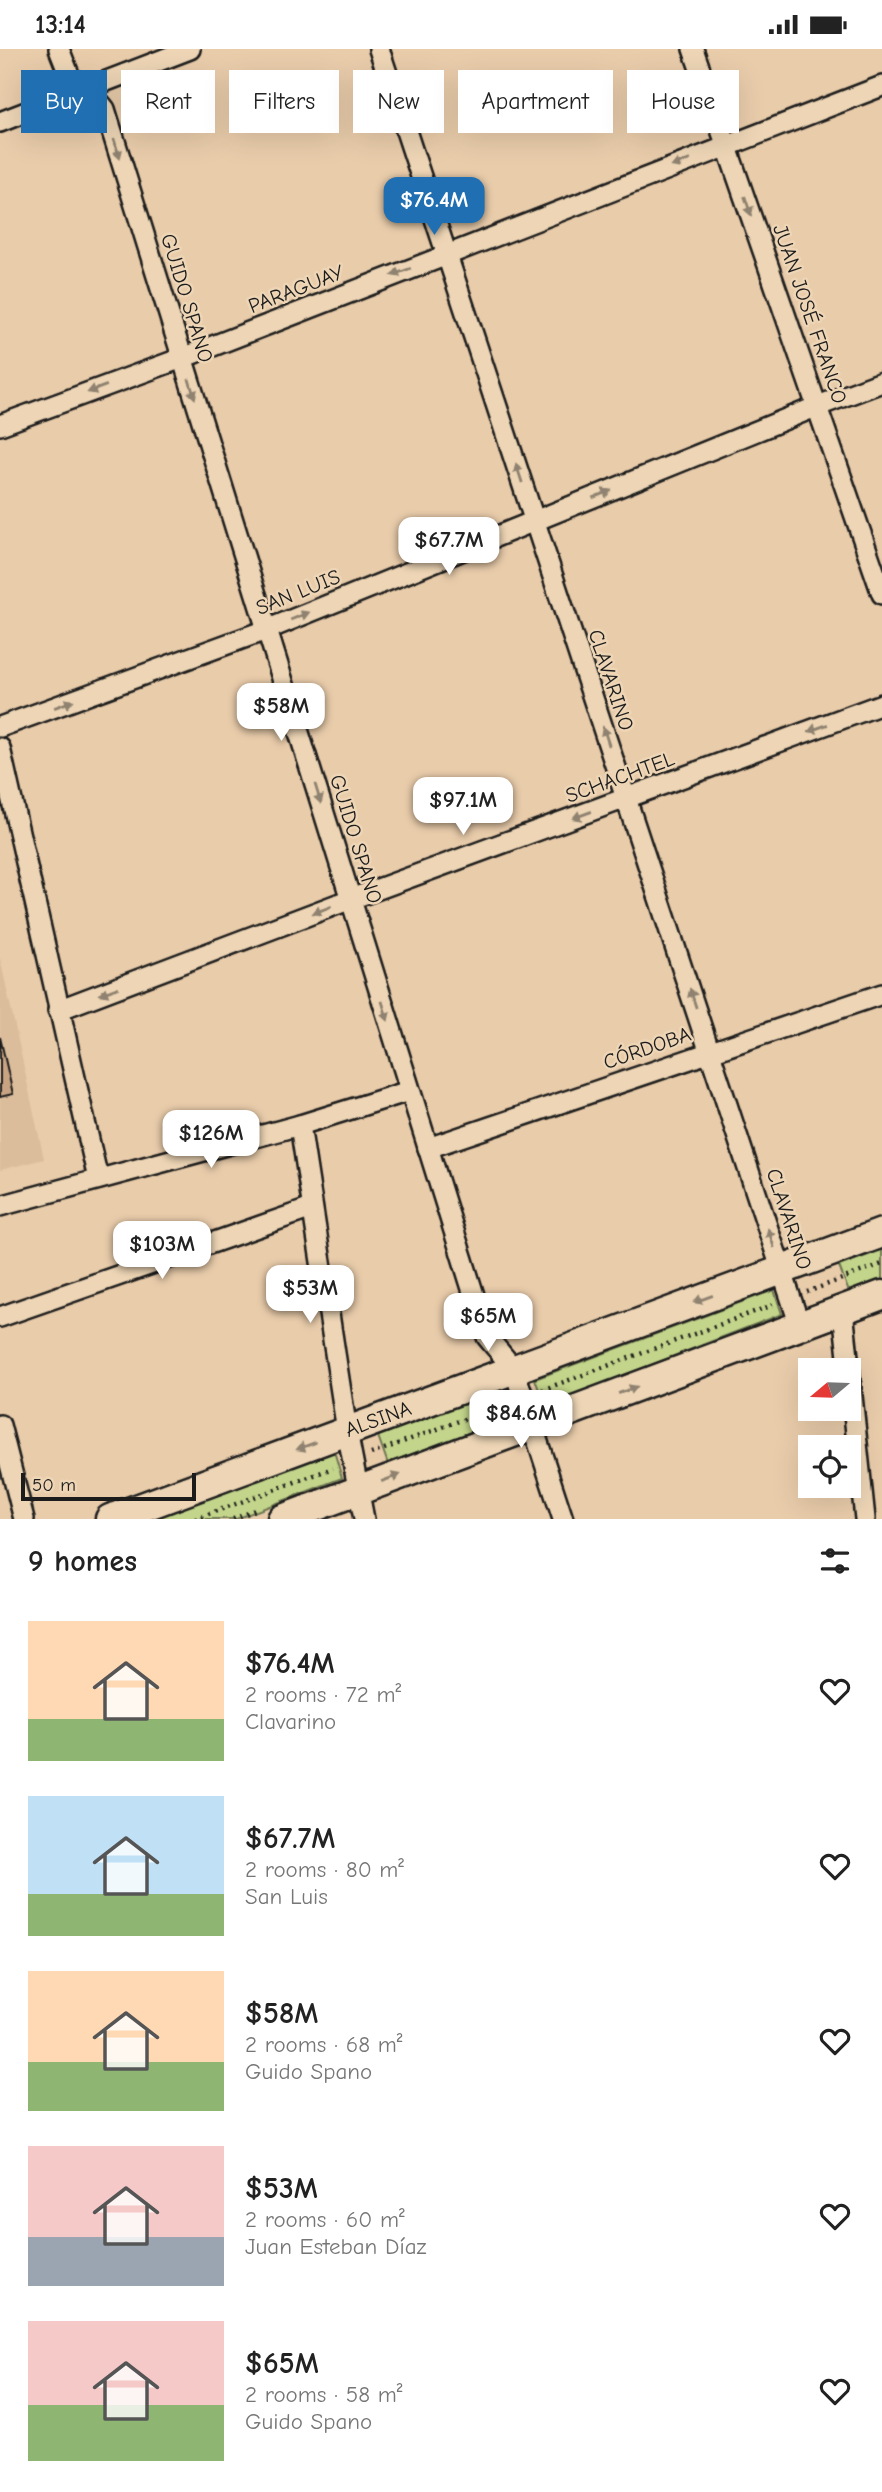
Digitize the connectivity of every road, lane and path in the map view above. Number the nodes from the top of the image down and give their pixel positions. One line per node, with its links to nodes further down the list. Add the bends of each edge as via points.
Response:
1 (59, 49): 5 (street, GUIDO SPANO)
2 (190, 49): 6 (street)
3 (379, 49): 12 (street, CLAVARINO)
4 (693, 49): 11 (street, JUAN JOSÉ FRANCO)
5 (67, 70)
6 (107, 81)
7 (882, 86): 11 (street, PARAGUAY)
8 (21, 114): 10 (street)
9 (107, 119): 13 (street, GUIDO SPANO, one-way to 13)
10 (0, 122)
11 (727, 146): 12 (street, PARAGUAY, one-way to 12); 15 (street, JUAN JOSÉ FRANCO, one-way to 15)
12 (447, 254): 13 (street, PARAGUAY, one-way to 13); 17 (street, CLAVARINO, one-way to 12)
13 (182, 358): 16 (street, PARAGUAY, one-way to 16); 19 (street, GUIDO SPANO, one-way to 19)
14 (882, 383): 15 (street, SAN LUIS)
15 (818, 406): 17 (street, SAN LUIS, one-way to 15); 18 (street, JUAN JOSÉ FRANCO)
16 (0, 425)
17 (534, 521): 19 (street, SAN LUIS, one-way to 17); 23 (street, CLAVARINO, one-way to 17)
18 (882, 594)
19 (266, 630): 21 (street, SAN LUIS, one-way to 19); 24 (street, GUIDO SPANO, one-way to 24)
20 (882, 704): 23 (street, SCHACHTEL, one-way to 23)
21 (0, 727)
22 (0, 748): 26 (street)
23 (627, 798): 24 (street, SCHACHTEL, one-way to 24); 27 (street, CLAVARINO, one-way to 23)
24 (351, 899): 26 (street, SCHACHTEL, one-way to 26); 28 (street, GUIDO SPANO, one-way to 28)
25 (882, 994): 27 (street, CÓRDOBA)
26 (58, 1010): 31 (street)
27 (710, 1051): 30 (street, CÓRDOBA); 35 (street, CLAVARINO, one-way to 27)
28 (409, 1091): 29 (street); 30 (street, GUIDO SPANO)
29 (300, 1125): 31 (street); 33 (street)
30 (428, 1148): 40 (street, GUIDO SPANO, via 487,1337)
31 (98, 1179): 32 (street)
32 (0, 1206)
33 (312, 1208): 38 (street); 43 (street)
34 (882, 1233): 35 (main road, ALSINA)
35 (782, 1270): 39 (street, CLAVARINO); 40 (main road, ALSINA, one-way to 40)
36 (882, 1295): 37 (main road)
37 (843, 1310): 39 (main road); 50 (street)
38 (0, 1317)
39 (800, 1326): 42 (main road, one-way to 39)
40 (514, 1369): 42 (street, GUIDO SPANO); 43 (main road, ALSINA)
41 (0, 1425): 45 (street)
42 (534, 1425): 44 (main road, one-way to 42); 49 (street, GUIDO SPANO)
43 (347, 1431): 44 (street); 46 (main road, ALSINA, one-way to 46)
44 (359, 1490): 47 (main road); 48 (street)
45 (24, 1519)
46 (110, 1519)
47 (282, 1519)
48 (364, 1519)
49 (564, 1519)
50 (865, 1519)

